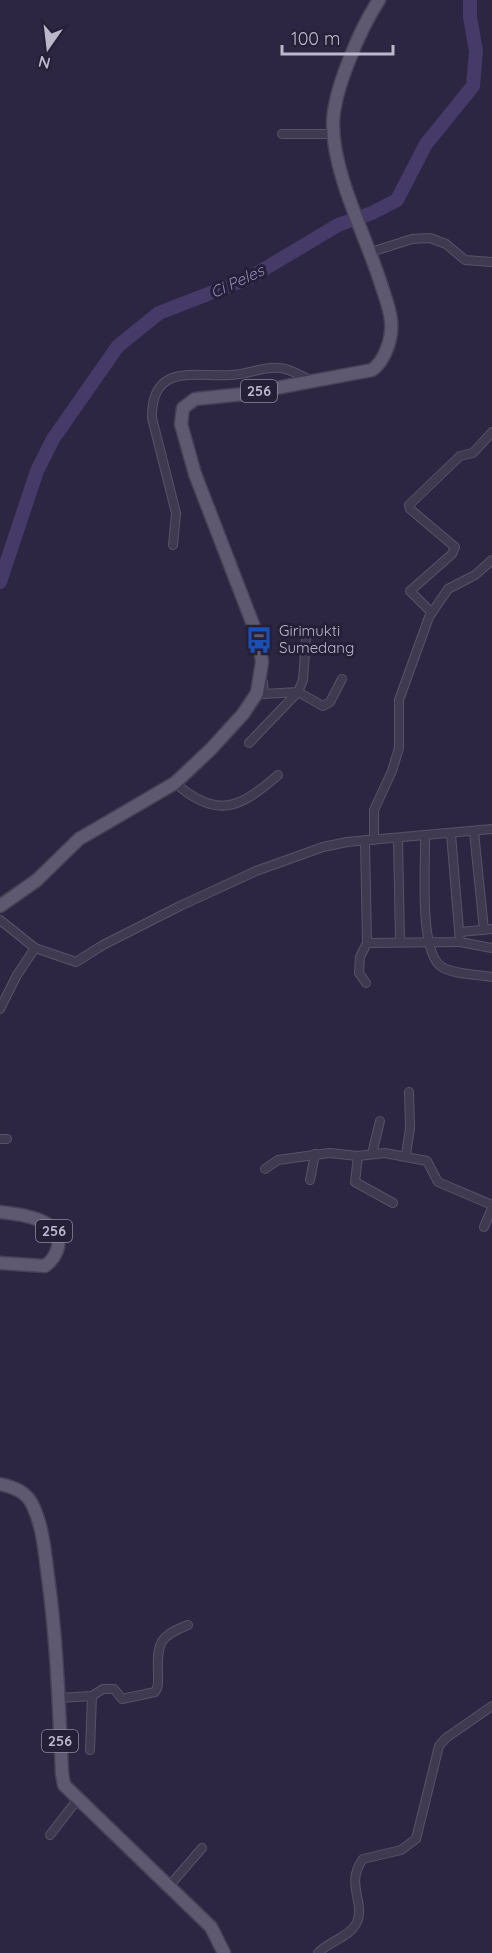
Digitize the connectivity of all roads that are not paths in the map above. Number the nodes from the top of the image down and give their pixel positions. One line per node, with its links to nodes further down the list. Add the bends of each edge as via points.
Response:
1 (379, 0): 3 (main road, 256, via 364,24 346,74 336,107)
2 (282, 134): 3 (street)
3 (334, 134): 4 (main road, 256, via 354,207)
4 (372, 252): 5 (street, via 412,239 430,238 446,244 465,260); 6 (main road, 256, via 391,319 383,357 372,370)
5 (492, 262)
6 (312, 381): 8 (street, via 278,368 233,375 181,374 162,385 153,403 152,418 176,513); 12 (main road, 256, via 195,399 185,405 181,416 195,474 259,640)
7 (492, 432): 10 (street, via 473,453 460,456 409,505 455,547 410,591)
8 (173, 545)
9 (492, 560): 10 (street, via 475,575 448,589)
10 (431, 612): 24 (street, via 399,700 399,748 375,810)
11 (306, 638): 14 (street, via 303,680)
12 (261, 677): 14 (street, via 264,694); 17 (main road, 256, via 255,697 243,714)
13 (342, 679): 14 (street, via 327,705)
14 (298, 692): 15 (street)
15 (249, 743)
16 (278, 775): 17 (street, via 246,800 225,807 199,801)
17 (175, 783): 25 (main road, 256, via 79,838 37,880)
18 (492, 829): 19 (street)
19 (474, 832): 20 (street); 27 (street)
20 (451, 834): 21 (street); 28 (street)
21 (425, 836): 22 (street); 29 (street)
22 (399, 839): 24 (street); 30 (street)
23 (365, 840): 24 (street); 32 (street); 33 (street, via 323,847 256,871 103,945 78,962)
24 (374, 840)
25 (0, 906)
26 (0, 920): 33 (street)
27 (488, 930): 28 (street)
28 (460, 932): 31 (street)
29 (427, 941): 30 (street); 31 (street); 35 (street, via 440,965)
30 (400, 942): 32 (street)
31 (460, 942): 34 (street)
32 (367, 943): 36 (street, via 359,962 360,978)
33 (36, 948): 37 (street)
34 (492, 948)
35 (492, 977)
36 (366, 983)
37 (0, 1009)
38 (409, 1092): 42 (street)
39 (380, 1121): 41 (street)
40 (315, 1154): 43 (street); 44 (street, via 278,1160); 45 (street)
41 (372, 1154): 42 (street); 43 (street)
42 (406, 1155): 47 (street, via 427,1161 435,1179 446,1187)
43 (358, 1156): 46 (street, via 355,1182)
44 (265, 1169)
45 (310, 1180)
46 (393, 1203)
47 (492, 1206): 49 (street)
48 (0, 1212): 50 (main road, 256, via 44,1222 55,1232 58,1242 55,1256 45,1266)
49 (484, 1227)
50 (0, 1263)
51 (0, 1484): 54 (main road, 256, via 22,1492 36,1513 56,1638)
52 (188, 1625): 53 (street, via 168,1633 157,1647 157,1691 122,1699 114,1689 107,1689)
53 (92, 1696): 54 (street); 56 (street)
54 (59, 1698): 57 (main road, 256, via 62,1780)
55 (492, 1706): 62 (street, via 441,1742 416,1839 401,1850 363,1859 354,1885 357,1922 352,1930)
56 (90, 1750)
57 (77, 1800): 58 (street); 60 (main road, 256)
58 (50, 1835)
59 (202, 1848): 60 (street)
60 (170, 1885): 61 (main road, 256, via 215,1931)
61 (224, 1953)
62 (318, 1953)

